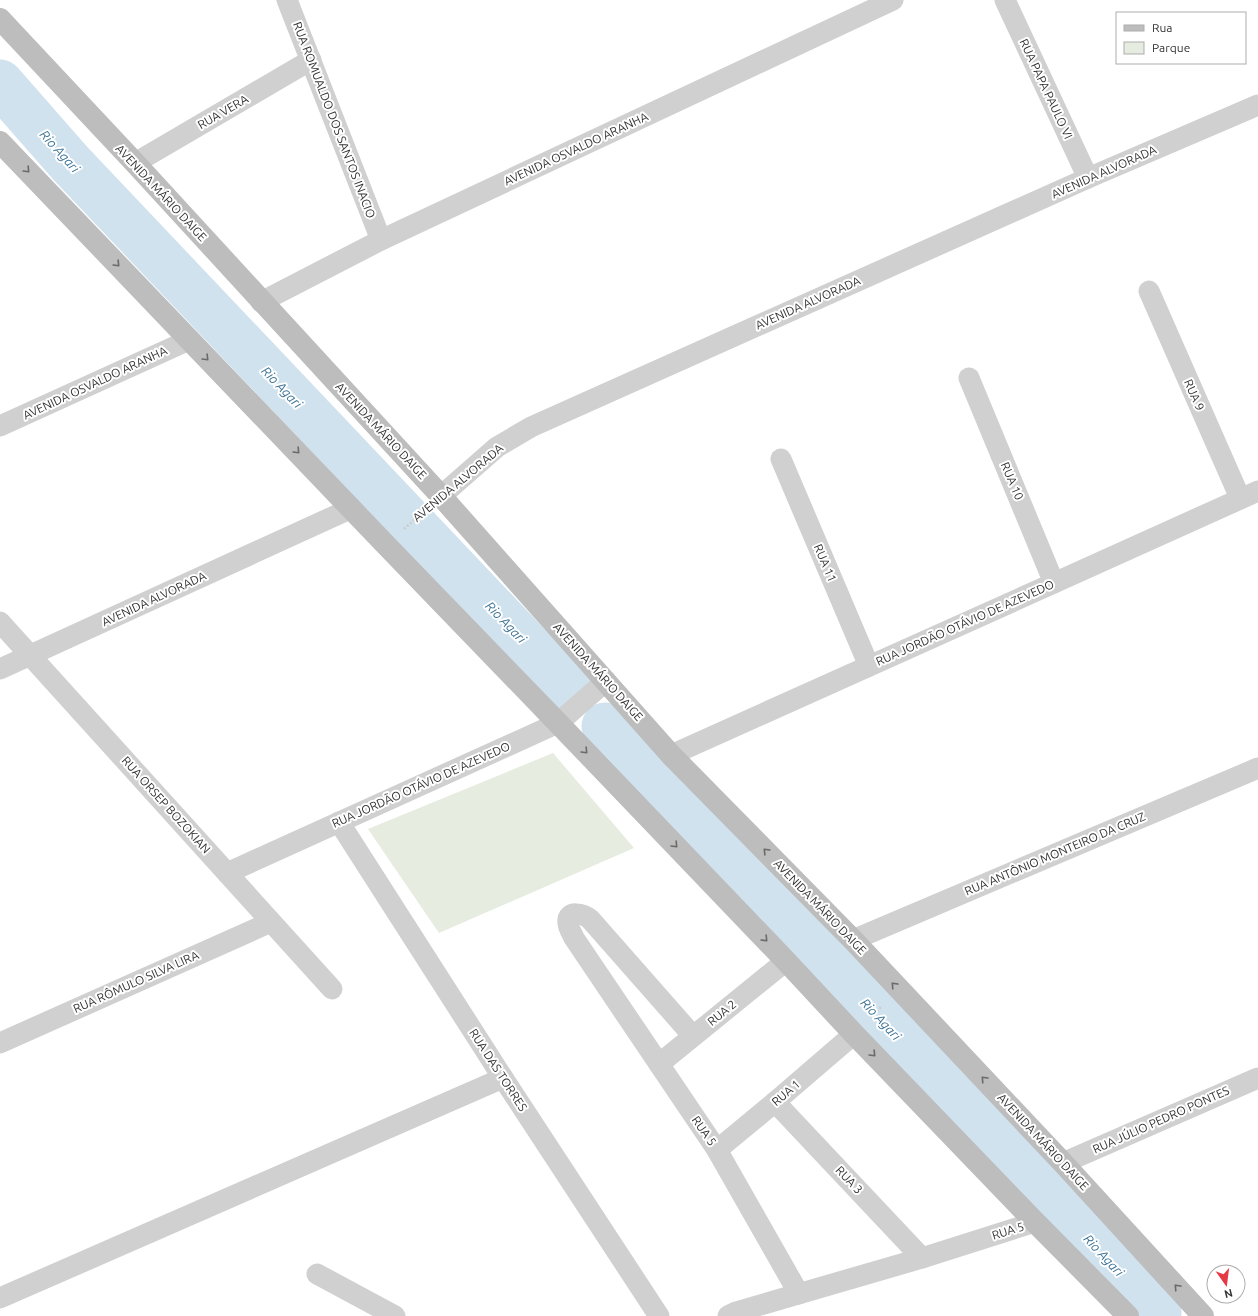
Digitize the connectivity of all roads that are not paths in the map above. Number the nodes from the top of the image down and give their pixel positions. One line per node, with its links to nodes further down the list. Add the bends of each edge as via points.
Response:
1 (892, 0): 10 (street, AVENIDA OSVALDO ARANHA)
2 (1005, 0): 9 (street, RUA PAPA PAULO VI)
3 (289, 1): 5 (street, RUA ROMUALDO DOS SANTOS INACIO)
4 (0, 19): 8 (street, AVENIDA MÁRIO DAIGE)
5 (311, 60): 8 (street, RUA VERA); 10 (street, RUA ROMUALDO DOS SANTOS INACIO)
6 (1258, 105): 9 (street, AVENIDA ALVORADA)
7 (0, 142): 13 (street, one-way to 13)
8 (135, 163): 12 (street, AVENIDA MÁRIO DAIGE)
9 (1088, 178): 18 (street, AVENIDA ALVORADA, via 531,427 497,447)
10 (381, 240): 12 (street, AVENIDA OSVALDO ARANHA)
11 (1149, 291): 17 (street, RUA 9)
12 (261, 302): 18 (street, AVENIDA MÁRIO DAIGE)
13 (189, 340): 15 (street, AVENIDA OSVALDO ARANHA); 19 (street, one-way to 19)
14 (969, 378): 20 (street, RUA 10)
15 (0, 426)
16 (781, 460): 23 (street, RUA 11)
17 (1249, 494): 20 (street, RUA JORDÃO OTÁVIO DE AZEVEDO)
18 (441, 496): 25 (street, AVENIDA MÁRIO DAIGE)
19 (352, 508): 22 (street, AVENIDA ALVORADA); 26 (street)
20 (1054, 583): 23 (street, RUA JORDÃO OTÁVIO DE AZEVEDO)
21 (0, 622): 22 (street, RUA ORSEP BOZOKIAN)
22 (31, 656): 24 (street, AVENIDA ALVORADA); 30 (street, RUA ORSEP BOZOKIAN)
23 (869, 666): 27 (street, RUA JORDÃO OTÁVIO DE AZEVEDO)
24 (0, 669)
25 (606, 681): 26 (street, RUA JORDÃO OTÁVIO DE AZEVEDO); 27 (street, AVENIDA MÁRIO DAIGE)
26 (558, 722): 29 (street, RUA JORDÃO OTÁVIO DE AZEVEDO); 33 (street, one-way to 33)
27 (671, 754): 32 (street, AVENIDA MÁRIO DAIGE, one-way to 27)
28 (1258, 768): 32 (street, RUA ANTÔNIO MONTEIRO DA CRUZ)
29 (339, 822): 30 (street, RUA JORDÃO OTÁVIO DE AZEVEDO); 39 (street, RUA DAS TORRES)
30 (227, 873): 31 (street, RUA ORSEP BOZOKIAN)
31 (271, 922): 34 (street, RUA ORSEP BOZOKIAN); 37 (street, RUA RÔMULO SILVA LIRA)
32 (853, 940): 43 (street, AVENIDA MÁRIO DAIGE, one-way to 32)
33 (786, 961): 35 (street); 36 (street, RUA 2)
34 (332, 989)
35 (854, 1034): 41 (street, RUA 1); 44 (street, one-way to 44)
36 (694, 1036): 38 (street, RUA 2); 38 (street, RUA 5, via 590,919 580,913 570,916 568,924 574,938)
37 (0, 1043)
38 (659, 1064): 42 (street, RUA 5)
39 (503, 1078): 48 (street); 50 (street, RUA DAS TORRES)
40 (1258, 1078): 43 (street, RUA JÚLIO PEDRO PONTES)
41 (775, 1102): 42 (street, RUA 1); 45 (street, RUA 3)
42 (717, 1150): 47 (street, RUA 5)
43 (1063, 1163): 53 (street, AVENIDA MÁRIO DAIGE, one-way to 43)
44 (1035, 1222): 45 (street, RUA 5); 52 (street)
45 (922, 1258): 47 (street, RUA 5)
46 (317, 1274): 49 (street)
47 (799, 1294): 51 (street)
48 (0, 1298)
49 (395, 1316)
50 (659, 1316)
51 (728, 1316)
52 (1128, 1316)
53 (1203, 1316)

